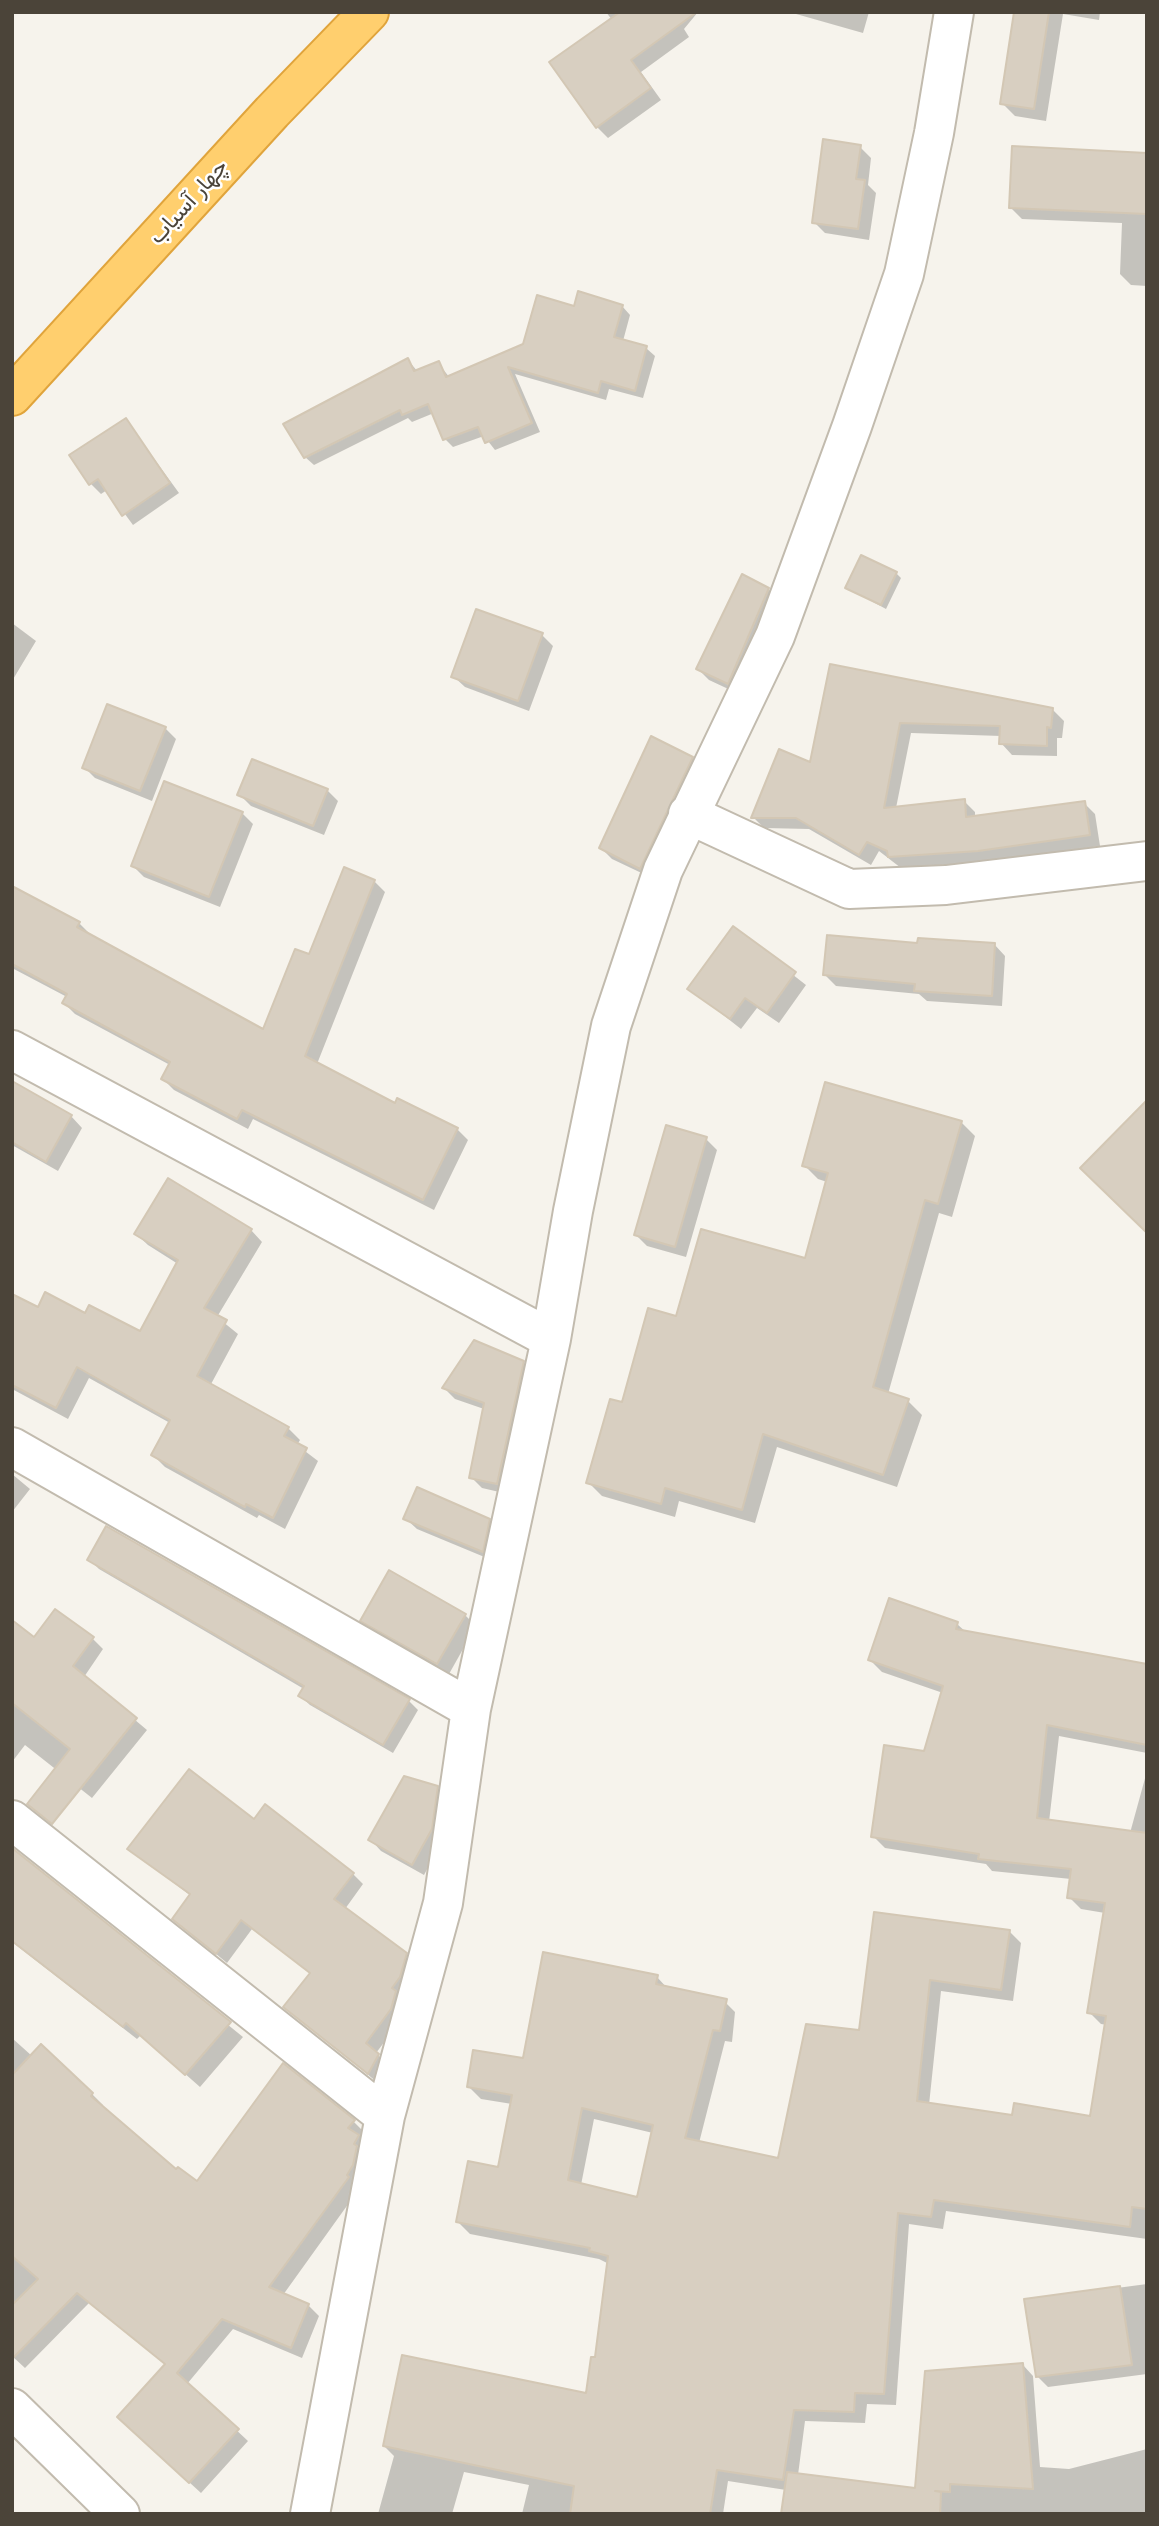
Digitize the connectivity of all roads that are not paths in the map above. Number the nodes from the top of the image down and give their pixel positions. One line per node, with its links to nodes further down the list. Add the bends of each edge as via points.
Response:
1 (369, 12): 3 (highway, چهار آسیاب)
2 (954, 12): 4 (street, via 934,133 899,286 775,636)
3 (12, 396)
4 (688, 814): 5 (street, via 849,889 946,885); 7 (street, via 663,870 611,1026)
5 (1147, 861)
6 (12, 1050): 7 (street)
7 (551, 1339): 9 (street)
8 (12, 1447): 9 (street)
9 (471, 1709): 11 (street, via 443,1903)
10 (12, 1820): 11 (street)
11 (385, 2116): 14 (street)
12 (12, 2407): 13 (street)
13 (121, 2514)
14 (310, 2514)

